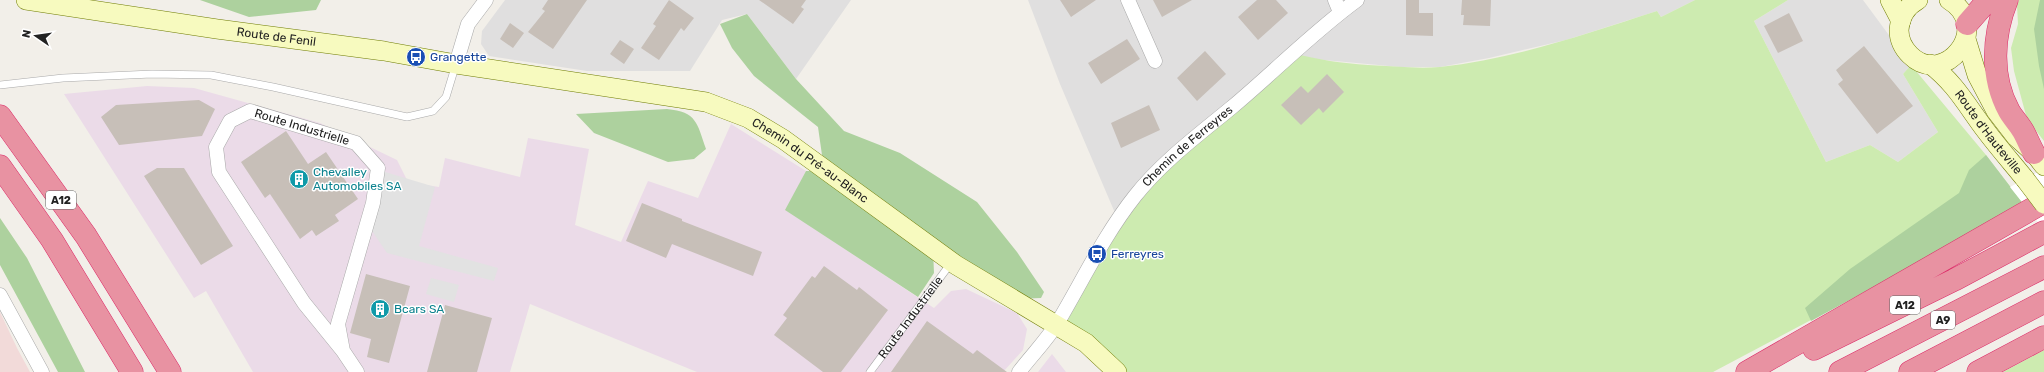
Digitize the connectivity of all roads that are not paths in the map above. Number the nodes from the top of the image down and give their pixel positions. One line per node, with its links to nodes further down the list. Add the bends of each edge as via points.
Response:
1 (27, 0): 14 (street, Route de Fenil, via 384,51)
2 (486, 0): 14 (street, via 468,24)
3 (1128, 0): 13 (street)
4 (1357, 0): 10 (street, Chemin de Ferreyres)
5 (1890, 0): 11 (street)
6 (1918, 0): 11 (street, via 1906,10)
7 (1949, 0): 12 (street, Route d'Hauteville, via 1962,11)
8 (1988, 0): 12 (highway)
9 (2007, 0): 18 (highway, via 1997,40 1998,81 2009,111)
10 (1338, 6): 28 (street, Chemin de Ferreyres, via 1231,108 1191,140 1147,181 1104,241)
11 (1901, 21): 15 (street, Route d'Hauteville, via 1900,37 1906,51 1919,61)
12 (1966, 32): 15 (street, via 1961,49 1955,57 1941,63); 18 (street, Route d'Hauteville, via 1977,75 1996,111 2016,137)
13 (1155, 61)
14 (456, 64): 16 (lane, via 446,97 434,111 407,117 211,75 152,74 63,78); 22 (street, Chemin du Pré-au-Blanc, via 706,102 748,118 783,139)
15 (1930, 64): 20 (street, Route d'Hauteville, bridge, via 1960,93 1985,130)
16 (0, 85)
17 (0, 116): 25 (highway, A12, via 61,199)
18 (2039, 159)
19 (0, 166): 24 (highway, A12)
20 (2044, 203): 40 (highway)
21 (2044, 232): 41 (highway, A12, via 1892,312)
22 (952, 262): 28 (street, Chemin du Pré-au-Blanc); 37 (lane, Route Industrielle)
23 (2044, 267): 42 (highway, A9)
24 (81, 286): 32 (highway, A12); 33 (highway, A12)
25 (118, 287): 34 (highway, A12); 35 (highway, A12)
26 (0, 295): 31 (street)
27 (2044, 302): 43 (highway, A9)
28 (1057, 324): 38 (street); 39 (street, Chemin du Pré-au-Blanc, via 1086,343)
29 (2044, 337): 44 (highway)
30 (344, 351): 30 (street, Route Industrielle, via 338,324 373,203 378,168 356,143 250,111 230,121 216,147 219,172 304,302); 36 (street, Route Industrielle)
31 (42, 372)
32 (116, 372)
33 (132, 372)
34 (156, 372)
35 (170, 372)
36 (357, 372)
37 (870, 372)
38 (1019, 372)
39 (1117, 372)
40 (1747, 372)
41 (1762, 372)
42 (1840, 372)
43 (1910, 372)
44 (1978, 372)

